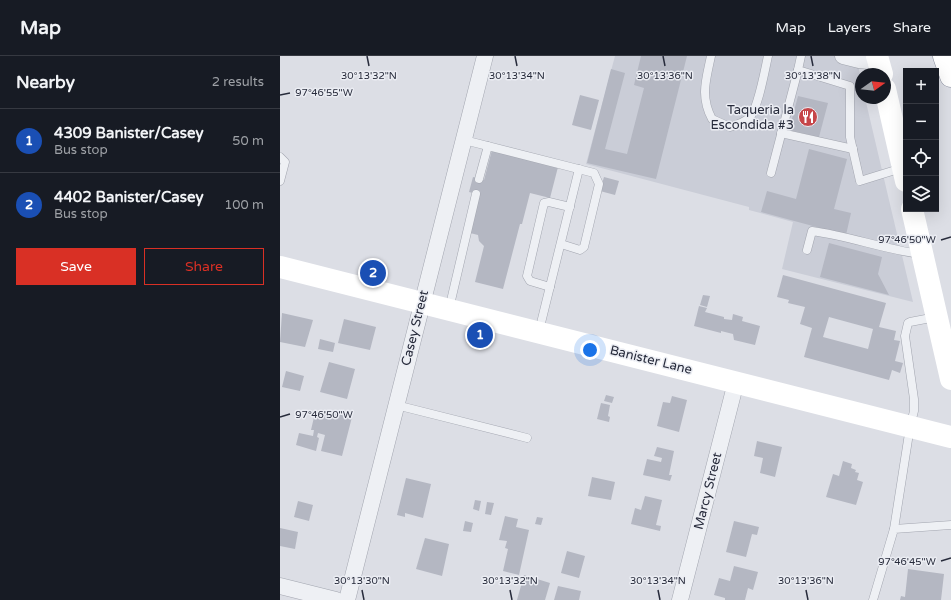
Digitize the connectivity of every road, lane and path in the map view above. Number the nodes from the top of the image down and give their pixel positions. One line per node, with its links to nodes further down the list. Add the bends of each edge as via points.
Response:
1 (485, 56): 14 (street, Casey Street)
2 (711, 56): 3 (lane, via 704,92 705,101 712,119 730,127 750,117 759,95)
3 (768, 56)
4 (801, 56): 10 (lane)
5 (843, 56): 9 (street)
6 (944, 56): 11 (main road)
7 (950, 56): 8 (main road)
8 (951, 61)
9 (879, 64)
10 (798, 70): 13 (lane); 16 (lane, via 850,86 850,138)
11 (951, 76)
12 (888, 104): 19 (main road)
13 (781, 133): 16 (lane); 20 (lane)
14 (464, 140): 15 (lane); 32 (street, Casey Street)
15 (488, 146): 18 (lane); 22 (lane)
16 (853, 149): 21 (lane, via 860,181)
17 (280, 157): 23 (lane, via 285,162)
18 (579, 169): 25 (lane); 27 (lane, via 594,173 599,184 584,247 580,250)
19 (903, 170)
20 (771, 173)
21 (903, 174)
22 (479, 179)
23 (280, 181)
24 (476, 194): 33 (lane)
25 (570, 207): 27 (lane); 31 (lane, via 544,203 527,276 530,281)
26 (913, 212): 29 (main road)
27 (561, 244): 31 (lane)
28 (807, 250): 29 (lane, via 812,231)
29 (923, 254): 35 (main road)
30 (280, 267): 32 (main road, Banister Lane)
31 (550, 287): 34 (lane)
32 (422, 302): 33 (main road, Banister Lane); 38 (street, Casey Street)
33 (449, 310): 34 (main road, Banister Lane)
34 (539, 332): 37 (main road, Banister Lane)
35 (943, 334): 36 (main road); 39 (lane, via 924,318 908,323 905,336 914,412)
36 (951, 379)
37 (736, 382): 39 (main road, Banister Lane); 47 (street, Marcy Street)
38 (396, 405): 40 (lane); 46 (street, Casey Street)
39 (910, 427): 41 (main road, Banister Lane); 43 (lane)
40 (527, 438)
41 (951, 438)
42 (951, 525): 43 (lane)
43 (894, 529): 48 (lane)
44 (280, 586): 45 (street)
45 (336, 600)
46 (347, 600)
47 (680, 600)
48 (872, 600)

